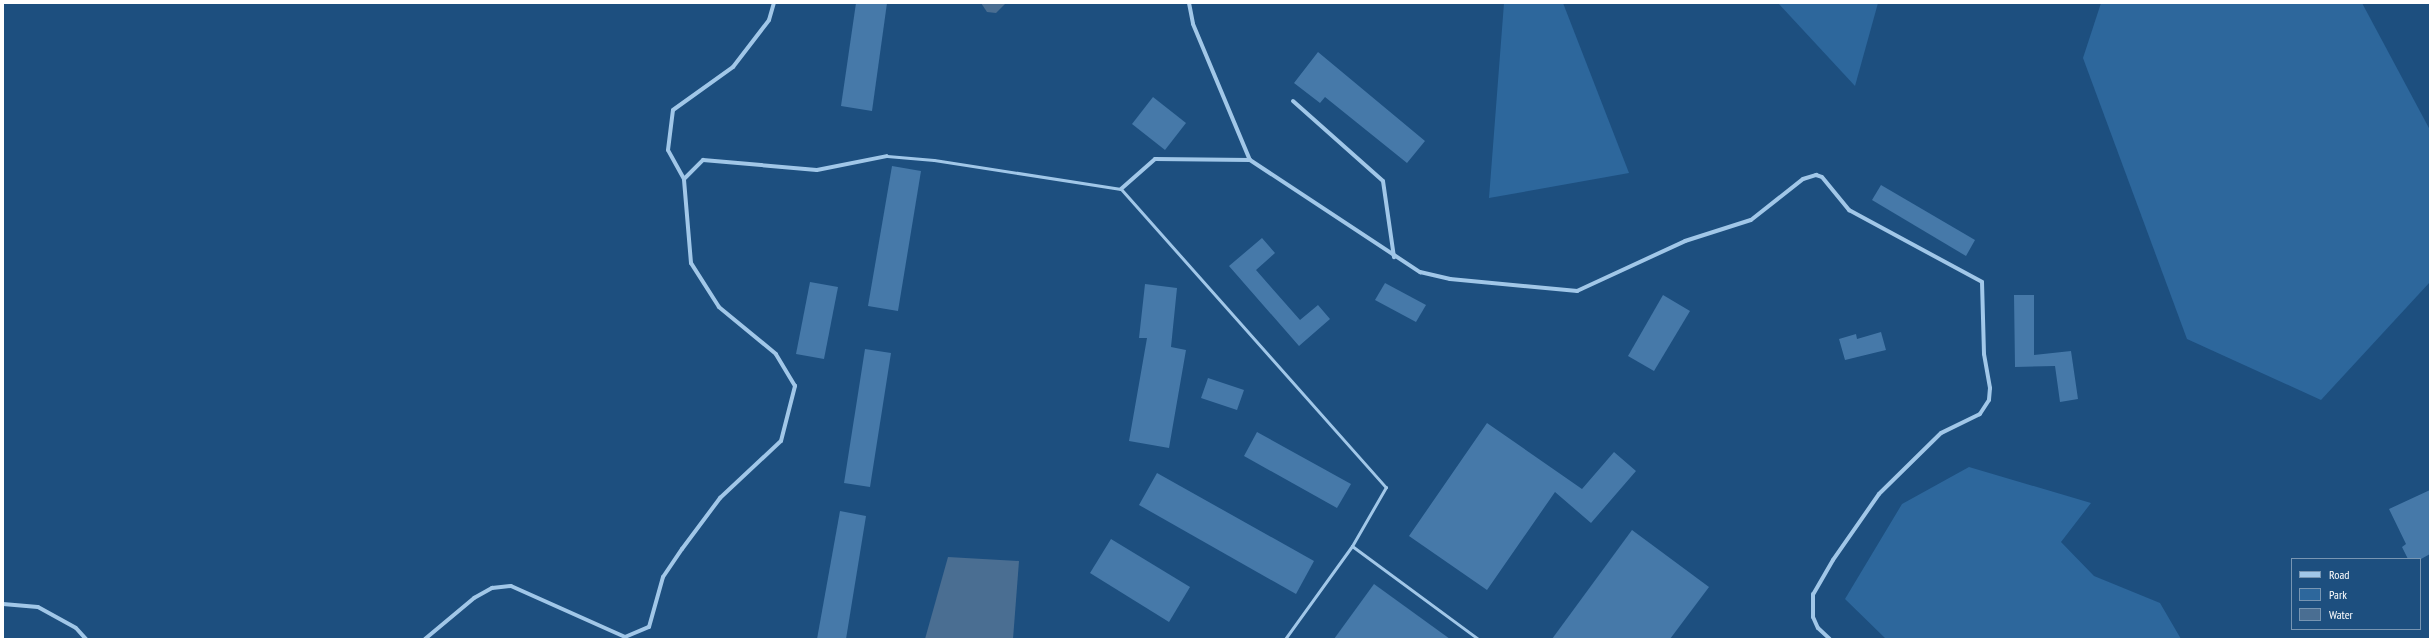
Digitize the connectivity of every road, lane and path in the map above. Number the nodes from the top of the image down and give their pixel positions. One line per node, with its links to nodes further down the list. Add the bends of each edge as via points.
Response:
1 (774, 3): 6 (street, via 769,20 733,67 673,110 668,150)
2 (1190, 3): 5 (street, via 1193,24)
3 (1292, 101): 8 (street, via 1383,181)
4 (887, 156): 6 (street, via 817,170 703,160); 7 (lane, via 934,160)
5 (1250, 160): 7 (street, via 1155,159); 8 (street)
6 (684, 179): 12 (street, via 691,263 719,307 776,354 795,386 782,441 720,498 682,549 664,577 649,627 625,636 511,586 492,588 474,598)
7 (1121, 189): 9 (lane, via 1386,487)
8 (1394, 257): 15 (street, via 1420,272 1450,279 1577,291 1686,241 1751,220 1803,179 1816,175 1828,181 1848,210 1978,278 1983,287 1981,319 1990,388 1989,400 1980,414 1941,433 1905,466 1880,494 1833,560 1814,594 1813,617 1818,628)
9 (1352, 546): 13 (lane); 14 (lane)
10 (3, 604): 11 (street, via 38,607 76,628)
11 (86, 639)
12 (425, 639)
13 (1285, 639)
14 (1478, 639)
15 (1830, 639)

